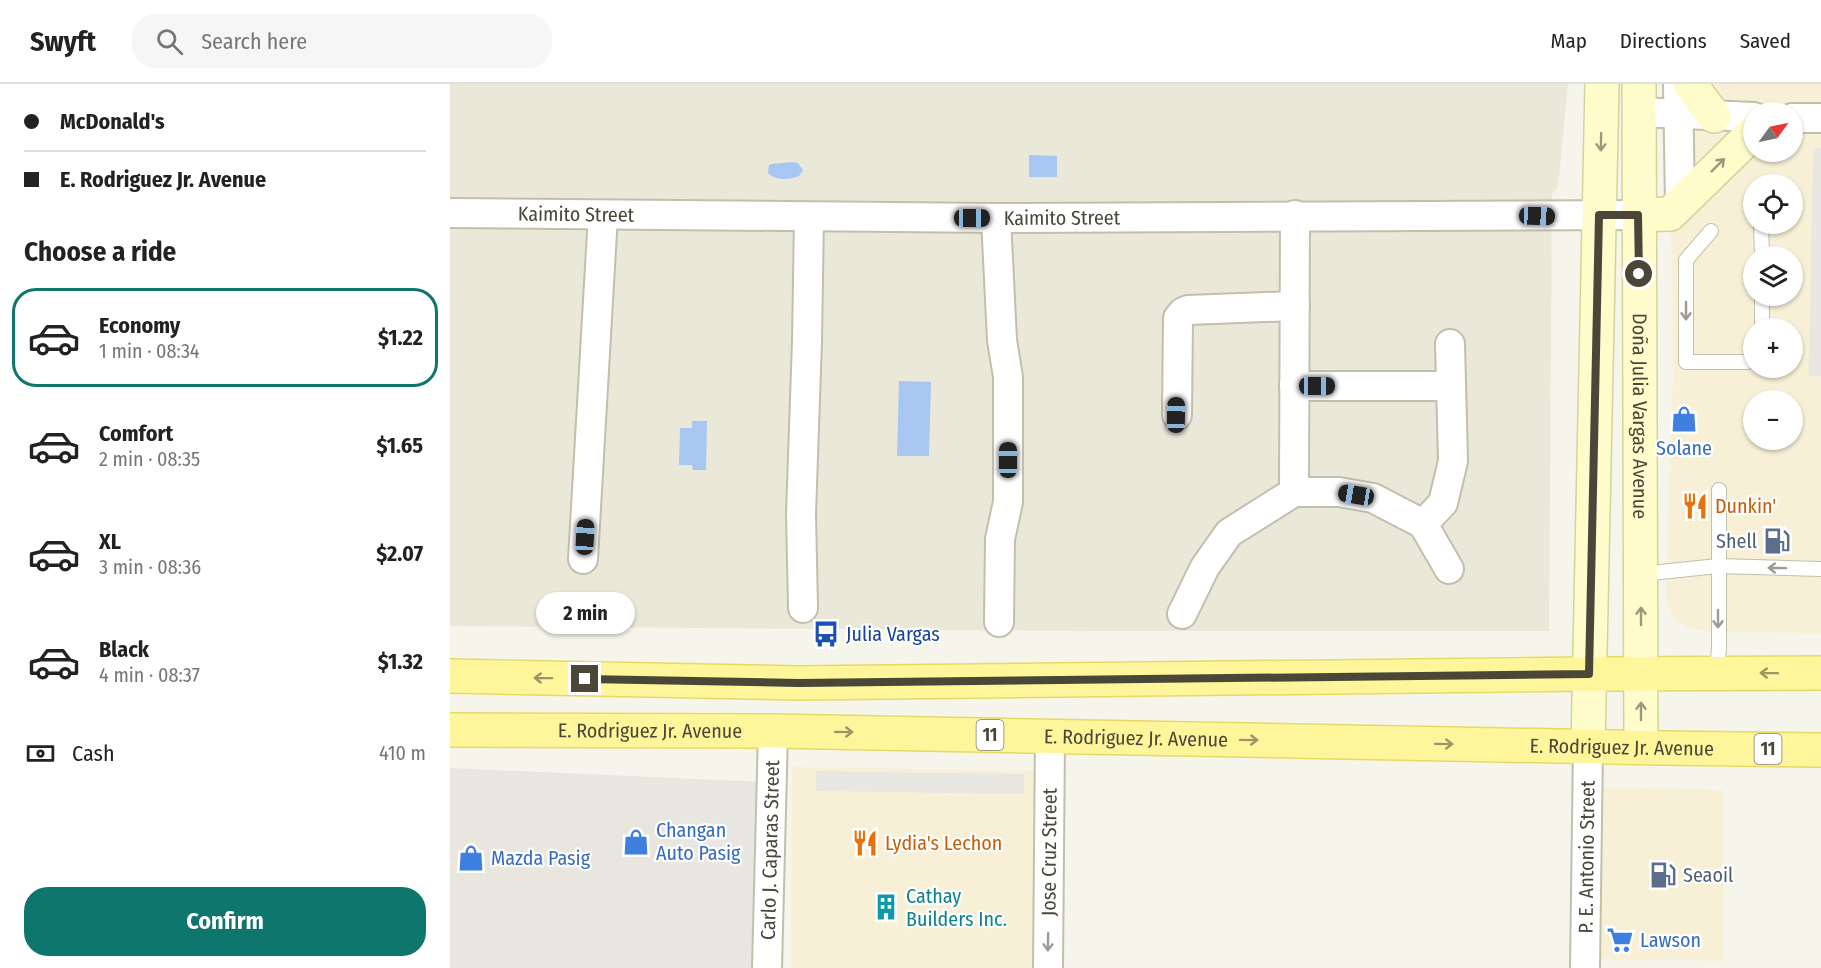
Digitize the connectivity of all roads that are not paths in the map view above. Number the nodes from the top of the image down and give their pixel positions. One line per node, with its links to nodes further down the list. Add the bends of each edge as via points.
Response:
1 (1602, 84): 15 (main road, one-way to 15)
2 (1678, 84): 5 (street)
3 (1690, 84): 6 (main road)
4 (1638, 98): 5 (street); 16 (main road, Doña Julia Vargas Avenue)
5 (1679, 114): 6 (street); 11 (street)
6 (1714, 116): 7 (street)
7 (1743, 117)
8 (1803, 118): 9 (street)
9 (1821, 118)
10 (1743, 143): 11 (main road, one-way to 10)
11 (1680, 203): 16 (main road, via 1670,214)
12 (450, 213): 13 (street, Kaimito Street)
13 (603, 215): 17 (street, Kaimito Street); 29 (street)
14 (1295, 215): 15 (street, Kaimito Street); 18 (street, Kaimito Street); 20 (street)
15 (1599, 215): 16 (street, Kaimito Street); 39 (main road)
16 (1638, 215): 33 (main road, Doña Julia Vargas Avenue)
17 (809, 217): 18 (street, Kaimito Street); 34 (street, via 801,523)
18 (996, 218): 36 (street, via 1002,340 1008,377 1008,502 1000,539)
19 (1711, 231): 22 (lane, one-way to 22, via 1686,260 1686,362)
20 (1295, 306): 23 (street); 25 (street, via 1183,312 1178,318)
21 (1450, 344): 24 (street)
22 (1743, 362)
23 (1294, 386): 24 (street); 27 (street)
24 (1451, 386): 28 (street, via 1453,461 1443,503)
25 (1176, 415)
26 (1719, 490): 30 (lane)
27 (1294, 492): 28 (street, via 1339,492 1373,498); 35 (street, via 1229,533 1205,567)
28 (1423, 524): 31 (street)
29 (583, 559)
30 (1718, 566): 32 (lane, one-way to 30); 33 (lane); 37 (lane, one-way to 37)
31 (1449, 569)
32 (1821, 569)
33 (1641, 574): 40 (main road, Doña Julia Vargas Avenue, one-way to 33)
34 (803, 608)
35 (1182, 614)
36 (999, 622)
37 (1717, 673): 38 (main road, one-way to 37); 40 (main road)
38 (1821, 673)
39 (1589, 674): 40 (main road); 42 (main road); 46 (main road)
40 (1641, 674): 47 (main road, Doña Julia Vargas Avenue, one-way to 40)
41 (450, 676): 42 (main road, one-way to 41)
42 (799, 683): 44 (main road)
43 (450, 730): 44 (main road, E. Rodriguez Jr. Avenue / 11)
44 (785, 731): 45 (main road, E. Rodriguez Jr. Avenue / 11, one-way to 45); 49 (street, Carlo J. Caparas Street)
45 (1050, 736): 46 (main road, E. Rodriguez Jr. Avenue / 11, one-way to 46); 50 (street, Jose Cruz Street, one-way to 50)
46 (1588, 747): 47 (main road, E. Rodriguez Jr. Avenue / 11); 51 (street, P. E. Antonio Street)
47 (1641, 747): 48 (main road, E. Rodriguez Jr. Avenue / 11)
48 (1821, 750)
49 (767, 968)
50 (1048, 968)
51 (1585, 968)

